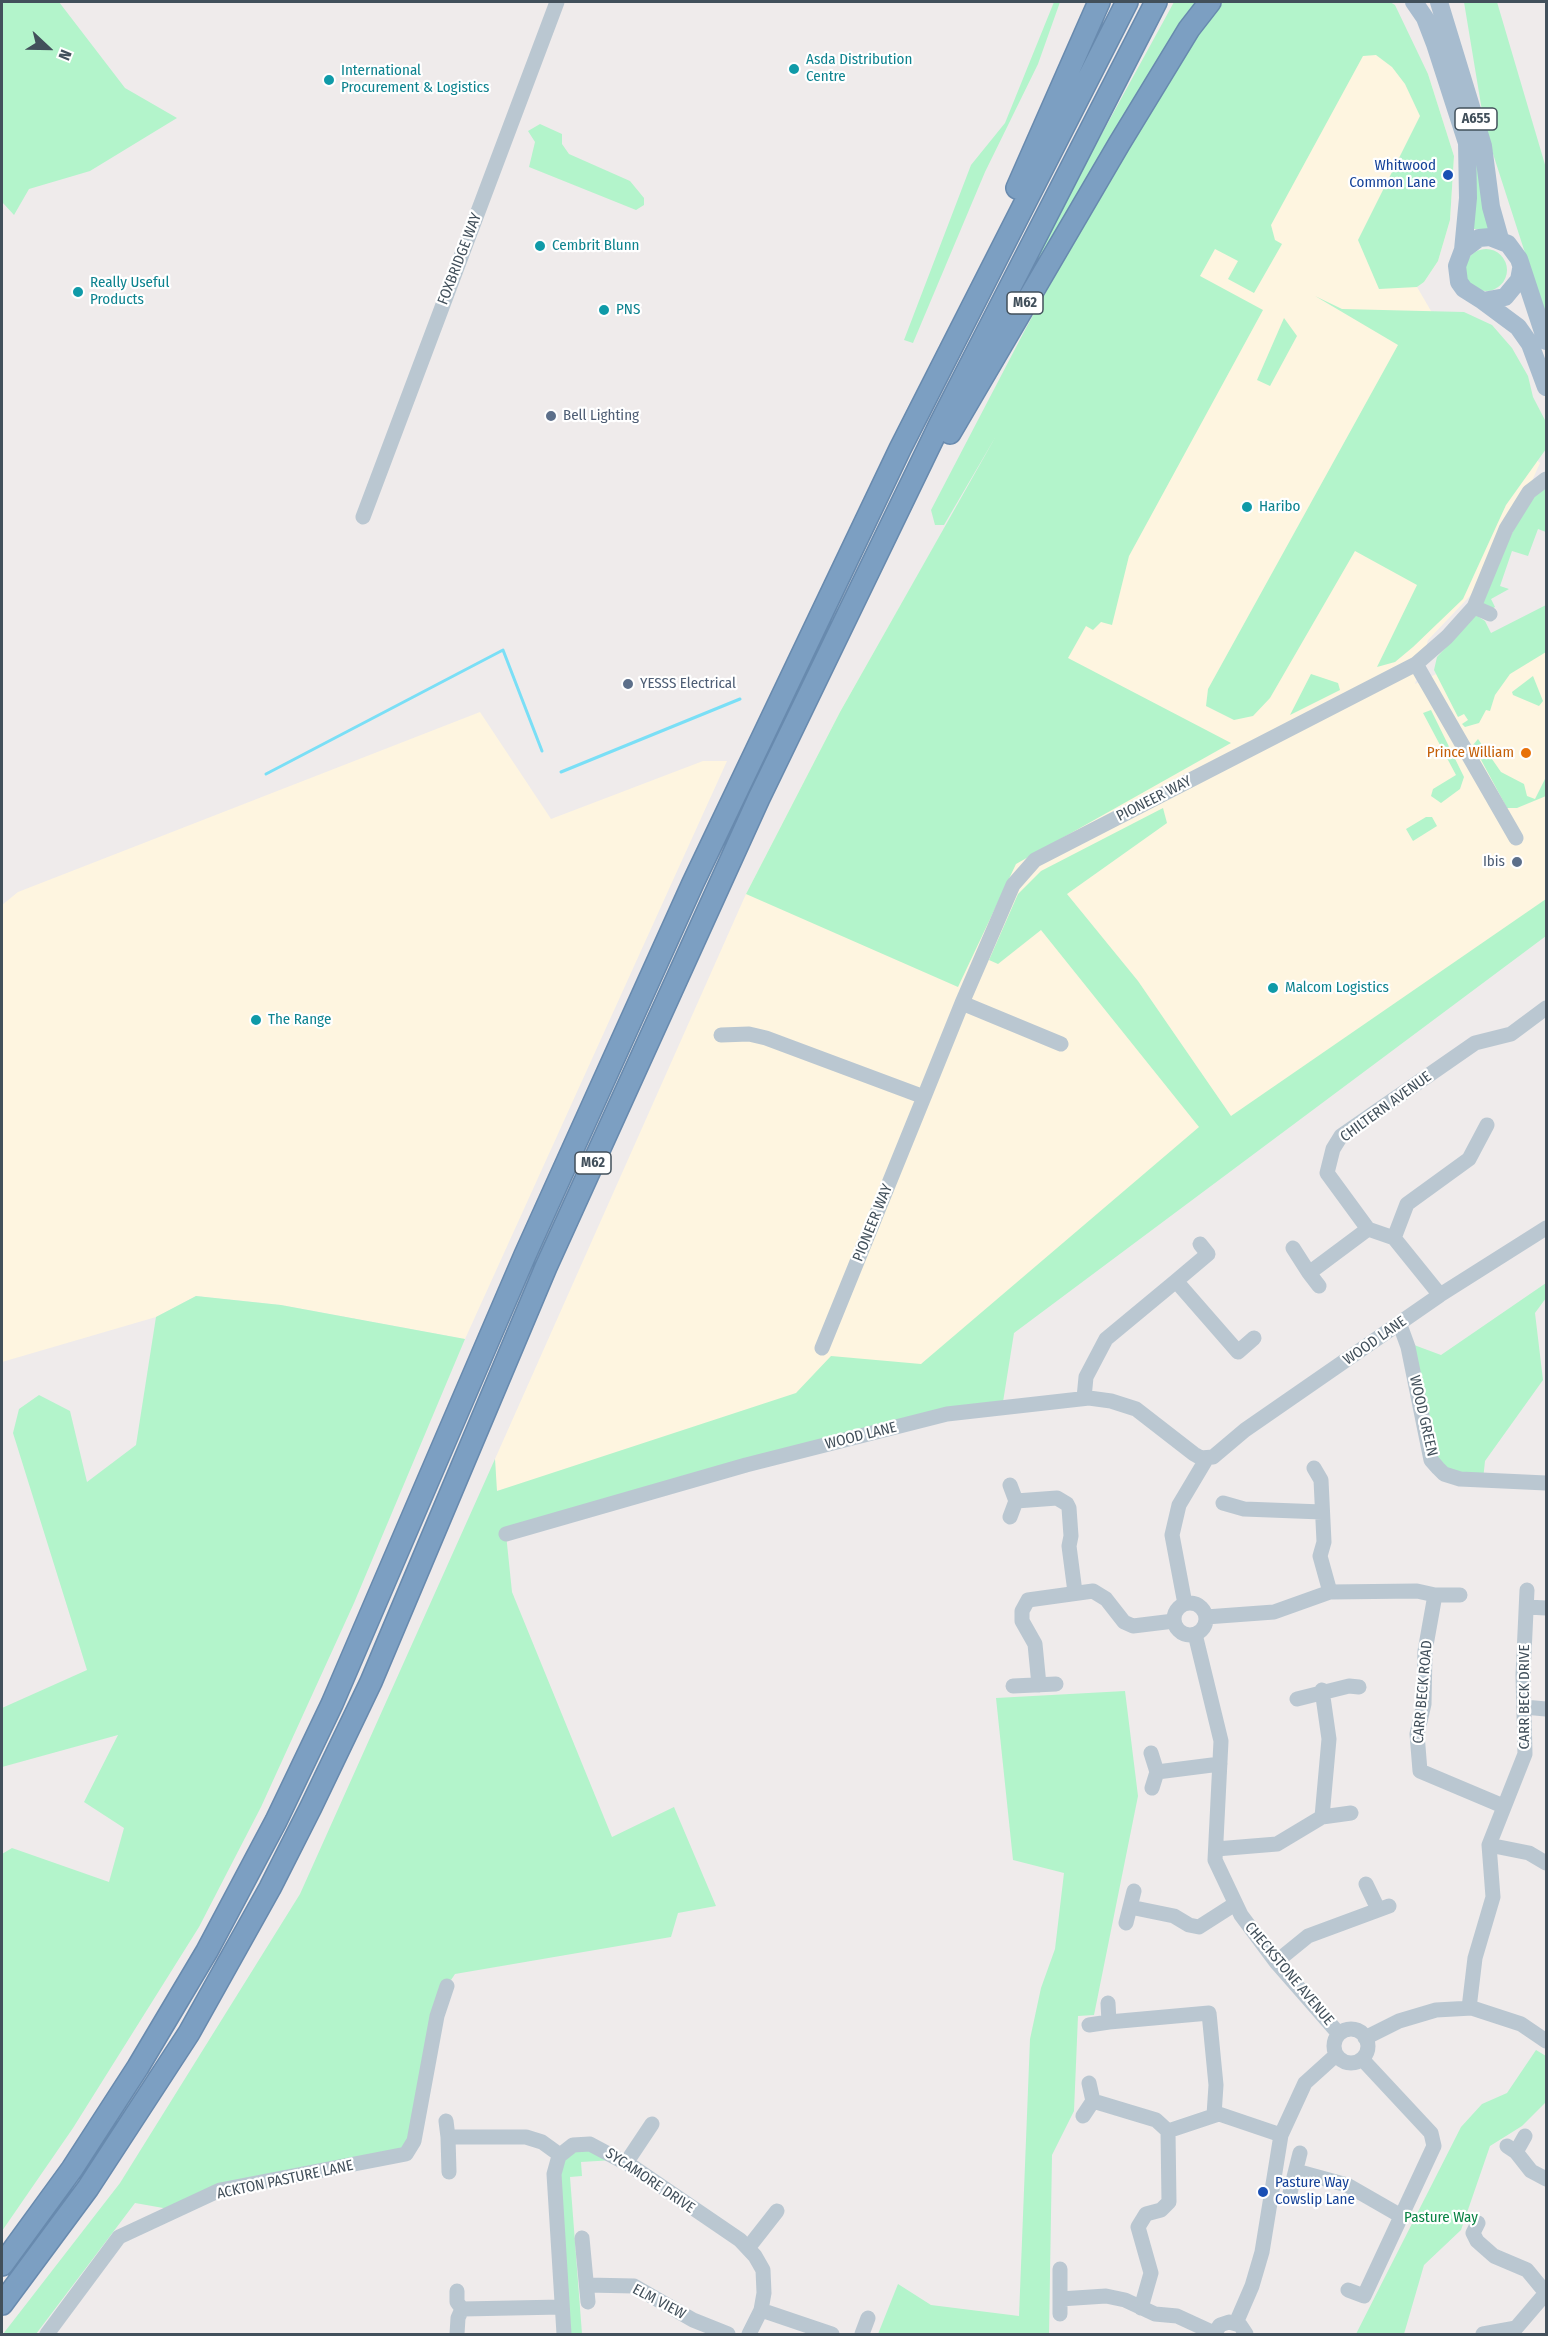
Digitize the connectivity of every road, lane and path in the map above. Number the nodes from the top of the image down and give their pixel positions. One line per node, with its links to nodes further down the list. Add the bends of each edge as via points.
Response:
1 (557, 2): 16 (street, FOXBRIDGE WAY)
2 (1099, 2): 14 (highway, M62)
3 (1127, 2): 14 (highway, M62)
4 (1156, 2): 18 (highway, M62, via 995,313)
5 (1210, 2): 18 (highway, M62, via 1189,29 1119,144)
6 (1414, 2): 9 (main road, A655, via 1432,36 1467,143 1469,188)
7 (1439, 2): 8 (main road, A655, via 1483,146 1491,207)
8 (1500, 239): 9 (main road, via 1479,238); 10 (main road, A655, via 1515,251)
9 (1463, 250): 11 (main road, A655, via 1457,266 1459,282 1470,295)
10 (1521, 269): 11 (main road, via 1513,290 1494,301); 12 (main road, A655)
11 (1483, 301): 13 (main road, A655, via 1518,327 1530,344)
12 (1546, 341)
13 (1546, 387)
14 (900, 449): 119 (highway, M62, via 632,1016 520,1265 332,1704 276,1821 207,1951 138,2067 72,2169)
15 (1546, 478): 17 (street, PIONEER WAY, via 1516,509)
16 (363, 517)
17 (1474, 607): 19 (street); 20 (street, PIONEER WAY, via 1448,637)
18 (849, 610): 127 (highway, M62, via 546,1267 371,1682 311,1807 183,2042 88,2188)
19 (1490, 615)
20 (1416, 664): 21 (street); 22 (street, PIONEER WAY, via 1035,860 1012,885)
21 (1516, 838)
22 (962, 1003): 25 (street); 26 (street, PIONEER WAY)
23 (1546, 1008): 29 (street, CHILTERN AVENUE, via 1511,1034 1475,1043 1341,1136 1333,1149 1328,1173)
24 (720, 1035): 26 (street, via 766,1038)
25 (1061, 1044)
26 (924, 1097): 39 (street, PIONEER WAY)
27 (1487, 1125): 30 (street, via 1469,1159 1407,1204)
28 (1546, 1228): 36 (street, WOOD LANE)
29 (1368, 1230): 30 (street); 33 (street)
30 (1394, 1238): 36 (street)
31 (1200, 1244): 34 (street, via 1208,1254)
32 (1293, 1248): 33 (street)
33 (1309, 1273): 35 (street)
34 (1176, 1281): 38 (street, via 1238,1352); 40 (street, via 1106,1339 1086,1377)
35 (1319, 1287)
36 (1440, 1294): 37 (street, WOOD LANE)
37 (1400, 1325): 41 (street, WOOD LANE); 43 (street, WOOD GREEN, via 1431,1460 1438,1468 1460,1479)
38 (1254, 1338)
39 (822, 1348)
40 (1084, 1398): 41 (street, WOOD LANE, via 1136,1409 1194,1454); 49 (street, WOOD LANE, via 947,1414 746,1465)
41 (1207, 1458): 55 (street, WOOD LANE, via 1179,1505 1172,1535)
42 (1314, 1468): 47 (street, via 1321,1480)
43 (1546, 1483)
44 (1010, 1485): 45 (street)
45 (1016, 1501): 48 (street); 51 (street, via 1057,1498 1067,1504)
46 (1223, 1503): 47 (street, via 1245,1509)
47 (1322, 1512): 52 (street, via 1324,1542 1320,1556)
48 (1010, 1517)
49 (506, 1534)
50 (1527, 1590): 56 (street, CARR BECK DRIVE)
51 (1075, 1592): 59 (street, via 1098,1593 1124,1622 1133,1626); 62 (street, via 1036,1597 1024,1605 1022,1620 1035,1644)
52 (1330, 1592): 53 (street, via 1417,1591); 58 (street, via 1274,1612)
53 (1435, 1595): 54 (street); 73 (street, CARR BECK ROAD, via 1425,1651 1424,1704 1417,1734 1420,1771)
54 (1460, 1595)
55 (1185, 1604): 58 (street, via 1199,1605); 59 (street, via 1177,1610)
56 (1527, 1608): 57 (street); 67 (street, CARR BECK DRIVE)
57 (1546, 1608)
58 (1206, 1617): 60 (street, via 1204,1628)
59 (1174, 1621): 60 (street, via 1184,1634)
60 (1195, 1634): 70 (street, CHECKSTONE AVENUE, via 1221,1741)
61 (1056, 1684): 62 (street)
62 (1040, 1685): 63 (street)
63 (1013, 1686)
64 (1359, 1687): 65 (street)
65 (1323, 1692): 66 (street); 75 (street, via 1329,1739)
66 (1297, 1699)
67 (1524, 1707): 68 (street); 73 (street, CARR BECK DRIVE, via 1524,1762)
68 (1546, 1709)
69 (1151, 1753): 71 (street)
70 (1220, 1764): 71 (street); 77 (street, CHECKSTONE AVENUE)
71 (1157, 1772): 72 (street)
72 (1152, 1788)
73 (1503, 1806): 76 (street, CARR BECK DRIVE)
74 (1351, 1813): 75 (street)
75 (1322, 1817): 77 (street, via 1277,1844)
76 (1489, 1845): 78 (street, via 1528,1853); 87 (street, CARR BECK DRIVE, via 1493,1897 1475,1958)
77 (1216, 1849): 81 (street, CHECKSTONE AVENUE, via 1215,1860)
78 (1546, 1863)
79 (1366, 1884): 84 (street, via 1384,1908 1308,1936)
80 (1134, 1891): 82 (street)
81 (1235, 1904): 82 (street, via 1199,1927 1174,1916); 84 (street, CHECKSTONE AVENUE)
82 (1130, 1907): 83 (street)
83 (1126, 1923)
84 (1276, 1962): 90 (street, CHECKSTONE AVENUE)
85 (447, 1986): 135 (street, ACKTON PASTURE LANE, via 436,2016 414,2141 406,2154 220,2190 119,2237)
86 (1108, 2004): 88 (street)
87 (1469, 2008): 91 (street, via 1436,2010 1399,2021); 92 (street, via 1521,2024)
88 (1109, 2022): 89 (street); 97 (street, via 1215,2013)
89 (1089, 2025)
90 (1339, 2034): 91 (street, via 1353,2029); 93 (street, via 1334,2044)
91 (1365, 2038): 94 (street, via 1368,2046)
92 (1546, 2041)
93 (1336, 2055): 94 (street, via 1348,2063); 102 (street, via 1305,2083)
94 (1362, 2059): 113 (street, via 1431,2133 1432,2153)
95 (1089, 2083): 96 (street)
96 (1093, 2101): 98 (street); 101 (street, via 1156,2120)
97 (1214, 2115): 101 (street); 102 (street, via 1234,2117)
98 (1083, 2116)
99 (446, 2121): 104 (street)
100 (652, 2124): 107 (street)
101 (1168, 2131): 129 (street, via 1169,2202 1161,2210 1146,2214 1138,2227 1151,2273)
102 (1281, 2135): 134 (street, via 1262,2252)
103 (1525, 2136): 110 (street, via 1511,2149 1531,2171)
104 (448, 2137): 106 (street, via 526,2137 542,2142); 109 (street)
105 (1300, 2153): 108 (street)
106 (560, 2155): 107 (street, SYCAMORE DRIVE, via 573,2145 590,2144); 128 (street, via 554,2174)
107 (627, 2163): 118 (street, SYCAMORE DRIVE)
108 (1296, 2171): 111 (street); 113 (street, via 1347,2185)
109 (449, 2172)
110 (1546, 2179)
111 (1290, 2193)
112 (777, 2211): 118 (street)
113 (1401, 2216): 122 (street, via 1364,2296)
114 (1478, 2223): 116 (street, via 1473,2233)
115 (582, 2238): 121 (street)
116 (1477, 2241): 117 (street, via 1471,2239); 124 (street, via 1494,2256 1527,2270)
117 (1461, 2244)
118 (748, 2248): 131 (street, SYCAMORE DRIVE, via 763,2270)
119 (2, 2265)
120 (1060, 2269): 125 (street)
121 (587, 2285): 126 (street); 138 (street, ELM VIEW, via 634,2286 700,2324)
122 (1348, 2290)
123 (457, 2291): 130 (street)
124 (1546, 2293): 143 (street, via 1516,2328)
125 (1060, 2299): 129 (street, via 1106,2296); 132 (street)
126 (588, 2302)
127 (2, 2304)
128 (562, 2307): 130 (street); 137 (street)
129 (1141, 2308): 142 (street, via 1177,2316)
130 (462, 2309): 136 (street)
131 (761, 2310): 139 (street, SYCAMORE DRIVE); 140 (street)
132 (1060, 2314)
133 (868, 2318): 141 (street)
134 (1241, 2329): 142 (street, via 1225,2322)
135 (47, 2334)
136 (457, 2334)
137 (564, 2334)
138 (728, 2334)
139 (749, 2334)
140 (832, 2334)
141 (862, 2334)
142 (1214, 2334)
143 (1483, 2334)

